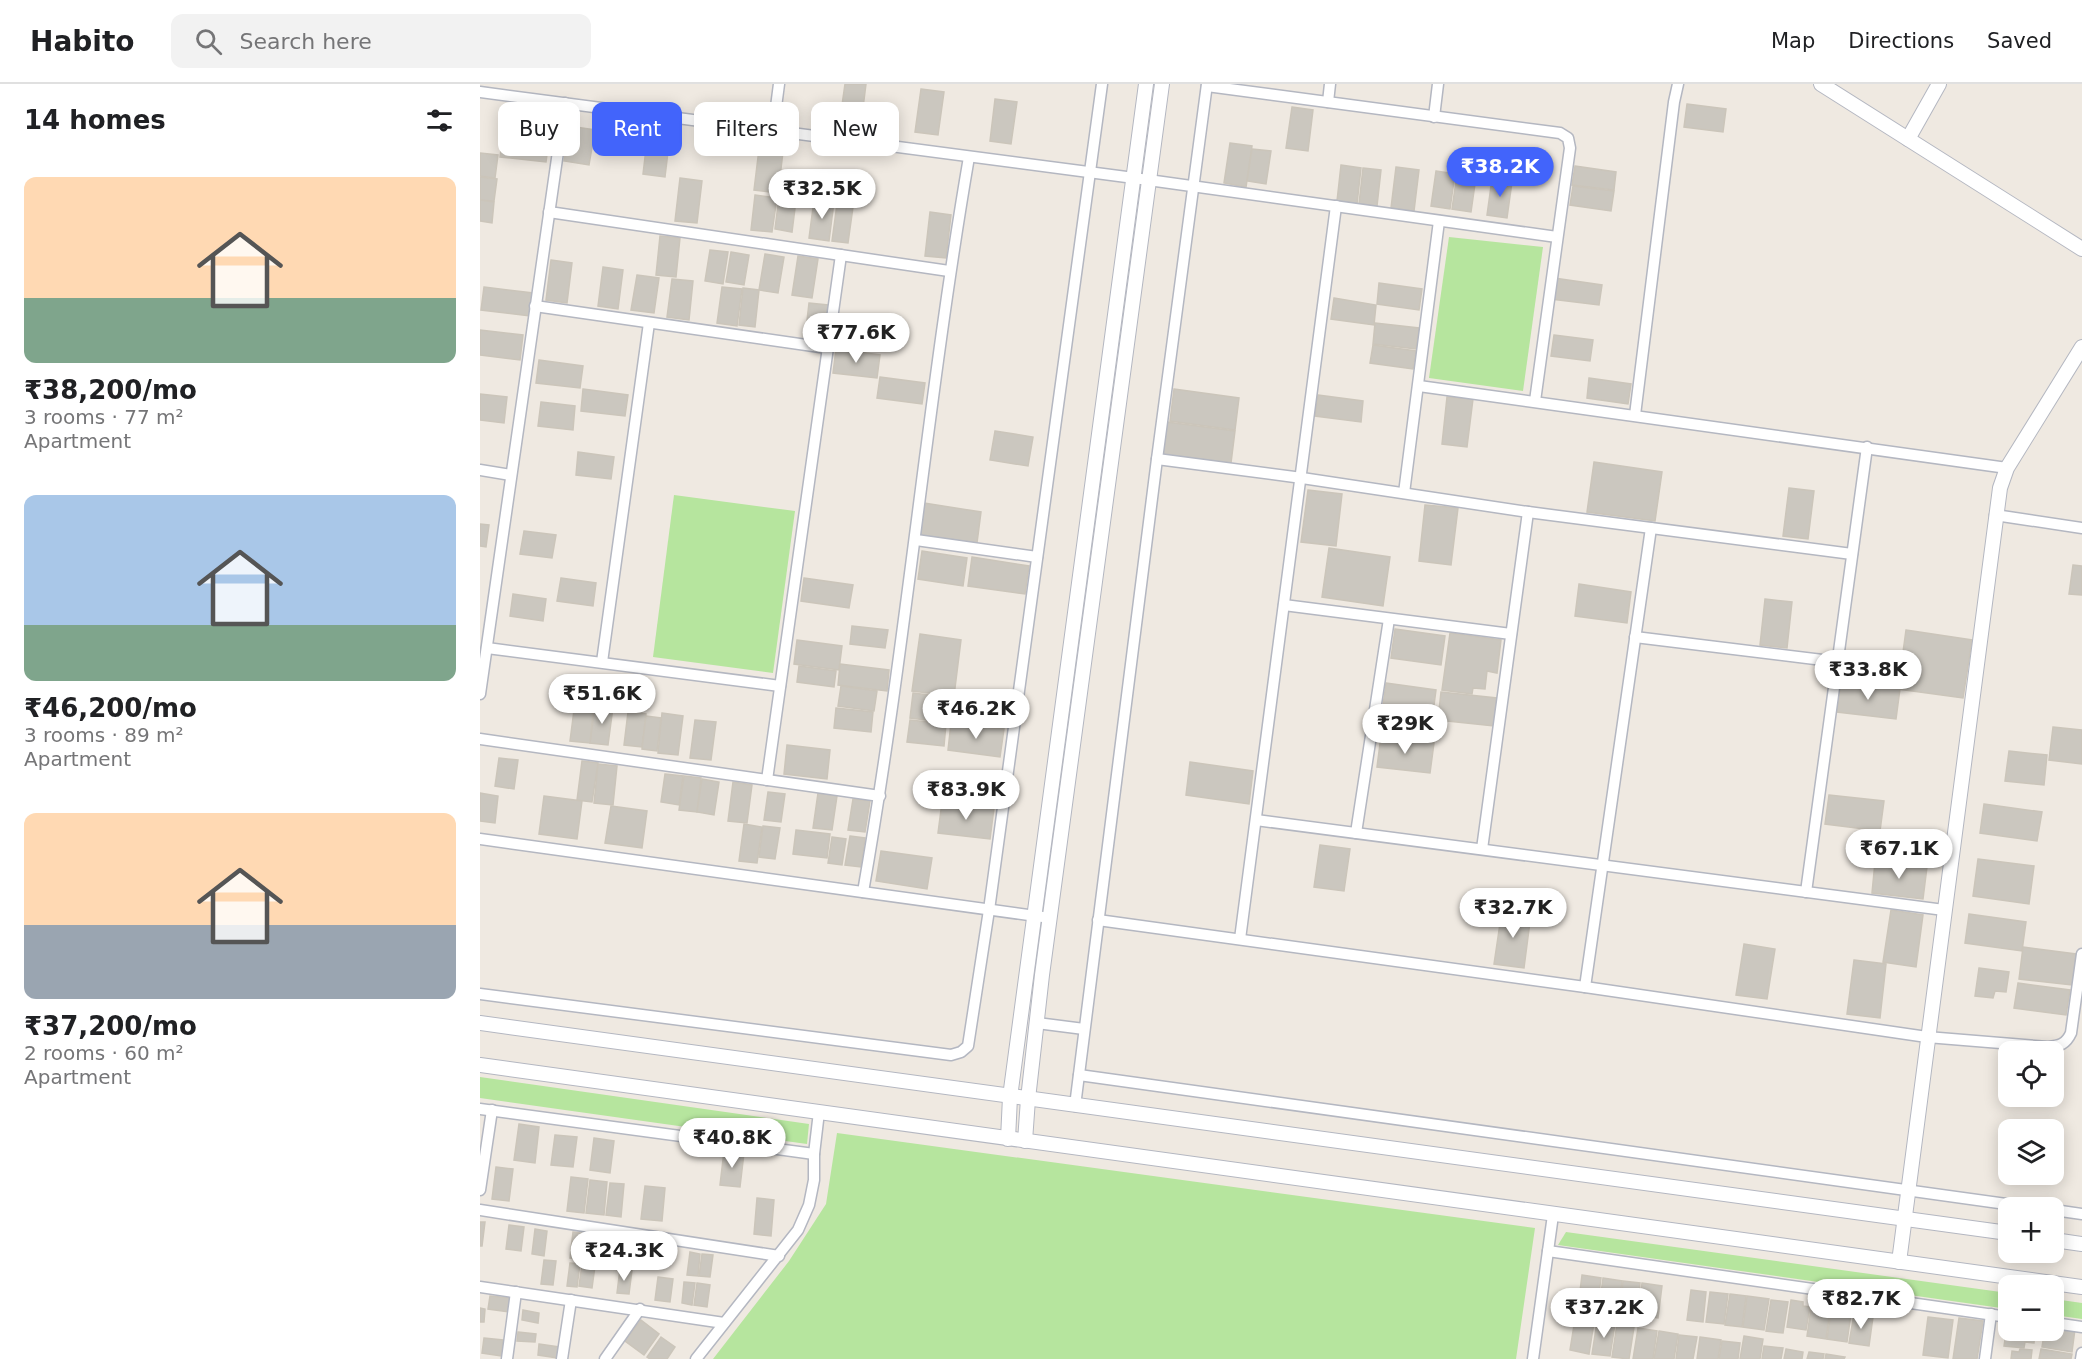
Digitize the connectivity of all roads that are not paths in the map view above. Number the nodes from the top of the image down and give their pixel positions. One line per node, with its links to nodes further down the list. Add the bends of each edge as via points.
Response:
1 (779, 84): 13 (street)
2 (1102, 84): 22 (street)
3 (1146, 84): 23 (street)
4 (1162, 84): 24 (street)
5 (1330, 84): 14 (street)
6 (1438, 84): 16 (street)
7 (1678, 84): 39 (street)
8 (1821, 84): 19 (street)
9 (1939, 84): 19 (street)
10 (1207, 85): 14 (street); 25 (street)
11 (480, 92): 12 (street)
12 (551, 102)
13 (777, 102)
14 (1328, 102): 16 (street)
15 (580, 106): 17 (street)
16 (1434, 117): 29 (street, via 1560,133 1568,138)
17 (694, 120)
18 (799, 134): 21 (street)
19 (1908, 139): 30 (street)
20 (557, 156): 27 (street)
21 (969, 157): 22 (street); 32 (street)
22 (1090, 173): 23 (street); 53 (street)
23 (1134, 178): 24 (street); 75 (street)
24 (1150, 180): 25 (street); 76 (street)
25 (1192, 186): 26 (street); 41 (street)
26 (1336, 206): 28 (street); 45 (street)
27 (549, 212): 31 (street); 33 (street)
28 (1439, 221): 29 (street); 37 (street)
29 (1557, 237): 38 (street)
30 (2082, 249)
31 (841, 255): 32 (street); 36 (street)
32 (949, 271): 51 (street)
33 (535, 306): 34 (street); 44 (street)
34 (649, 323): 36 (street); 59 (street)
35 (2082, 347): 42 (street)
36 (827, 348): 61 (street)
37 (1419, 386): 38 (street); 46 (street)
38 (1535, 400): 39 (street)
39 (1635, 415): 40 (street)
40 (1867, 447): 42 (street); 52 (street)
41 (1156, 459): 45 (street); 77 (street)
42 (2007, 468): 48 (street)
43 (480, 470): 44 (street)
44 (511, 475): 58 (street)
45 (1302, 478): 46 (street); 54 (street)
46 (1404, 493): 47 (street)
47 (1528, 512): 49 (street); 56 (street)
48 (1995, 515): 50 (street); 74 (street)
49 (1651, 528): 52 (street); 57 (street)
50 (2082, 528)
51 (916, 540): 53 (street); 65 (street)
52 (1852, 554): 60 (street)
53 (1037, 557): 73 (street)
54 (1284, 605): 55 (street); 66 (street)
55 (1389, 619): 56 (street); 67 (street)
56 (1511, 634): 69 (street)
57 (1635, 638): 60 (street); 70 (street)
58 (487, 648): 59 (street); 62 (street)
59 (602, 662): 61 (street)
60 (1839, 662): 72 (street)
61 (780, 686): 64 (street)
62 (480, 694)
63 (480, 739): 64 (street)
64 (766, 780): 65 (street)
65 (880, 796): 71 (street)
66 (1256, 820): 67 (street); 78 (street)
67 (1356, 833): 69 (street)
68 (480, 839): 71 (street)
69 (1482, 849): 70 (street)
70 (1603, 866): 72 (street); 80 (street)
71 (863, 892): 73 (street)
72 (1806, 892): 74 (street)
73 (989, 910): 75 (street); 81 (street, via 970,1040 962,1052 951,1055)
74 (1944, 910): 85 (street)
75 (1034, 916): 76 (street); 88 (street)
76 (1050, 918): 83 (street)
77 (1098, 920): 78 (street); 84 (street)
78 (1240, 939): 80 (street)
79 (2082, 954): 85 (street, via 2071,1033 2059,1047)
80 (1585, 987): 85 (street)
81 (480, 994)
82 (480, 1023): 88 (street)
83 (1037, 1023): 84 (street); 89 (street)
84 (1084, 1029): 87 (street)
85 (1927, 1037): 98 (street)
86 (480, 1065): 93 (street)
87 (1079, 1075): 90 (street); 98 (street)
88 (1010, 1097): 89 (street); 94 (street)
89 (1028, 1099): 90 (street); 95 (street)
90 (1075, 1106): 104 (street)
91 (480, 1109): 92 (street)
92 (492, 1110): 96 (street); 97 (street)
93 (819, 1112): 94 (street); 96 (street)
94 (1008, 1139): 95 (street)
95 (1025, 1141): 103 (street)
96 (814, 1154): 109 (street, via 809,1205 798,1230)
97 (480, 1190)
98 (1908, 1190): 99 (street); 104 (street)
99 (1998, 1203)
100 (480, 1210): 109 (street)
101 (2064, 1211): 102 (street)
102 (2082, 1214)
103 (1553, 1215): 108 (street); 110 (street)
104 (1905, 1219): 105 (street); 110 (street)
105 (1998, 1232)
106 (2064, 1241): 107 (street)
107 (2082, 1244)
108 (1548, 1251): 116 (street); 126 (street)
109 (779, 1256): 118 (street)
110 (1899, 1262): 112 (street)
111 (480, 1287): 113 (street)
112 (2082, 1287)
113 (516, 1292): 114 (street); 122 (street)
114 (571, 1300): 115 (street); 123 (street)
115 (640, 1310): 118 (street); 124 (street)
116 (1991, 1314): 117 (street); 127 (street)
117 (1998, 1315)
118 (724, 1323): 125 (street)
119 (2064, 1324): 120 (street)
120 (2082, 1327)
121 (2082, 1353): 128 (street)
122 (507, 1359)
123 (562, 1359)
124 (605, 1359)
125 (696, 1359)
126 (1533, 1359)
127 (1984, 1359)
128 (2081, 1359)

